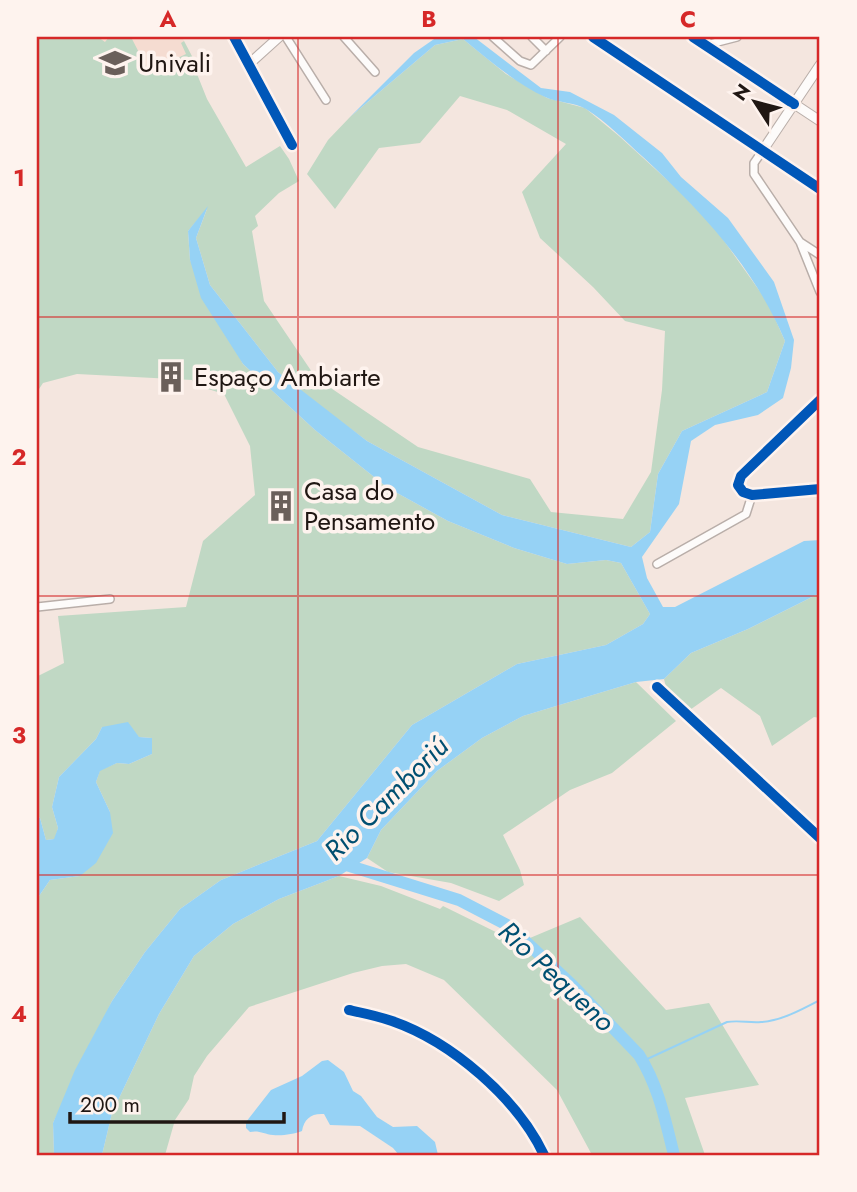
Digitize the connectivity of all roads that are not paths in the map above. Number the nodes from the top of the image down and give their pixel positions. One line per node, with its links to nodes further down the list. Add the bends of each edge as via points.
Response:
1 (234, 37): 13 (street)
2 (279, 37): 13 (street)
3 (286, 37): 16 (street)
4 (344, 37): 15 (street)
5 (493, 37): 12 (street, via 531,65)
6 (532, 37): 12 (street)
7 (560, 37): 12 (street)
8 (593, 37): 20 (street)
9 (693, 37): 11 (street)
10 (737, 37): 11 (street)
11 (706, 46): 17 (street)
12 (546, 51)
13 (249, 64): 19 (street)
14 (820, 65): 17 (street)
15 (375, 72)
16 (326, 100)
17 (794, 104): 18 (street); 20 (street)
18 (820, 121)
19 (292, 145)
20 (763, 150): 21 (street); 22 (street, via 754,163 754,174)
21 (820, 189)
22 (800, 242): 23 (street); 24 (street)
23 (820, 255)
24 (820, 292)
25 (820, 400): 27 (street, via 741,476 740,489)
26 (820, 489): 27 (street)
27 (752, 495): 28 (street, via 746,514)
28 (657, 564)
29 (110, 599): 30 (street)
30 (37, 607)
31 (657, 687): 32 (street)
32 (820, 838)
33 (349, 1010): 34 (street, via 392,1021 468,1064 522,1117)
34 (544, 1155)

